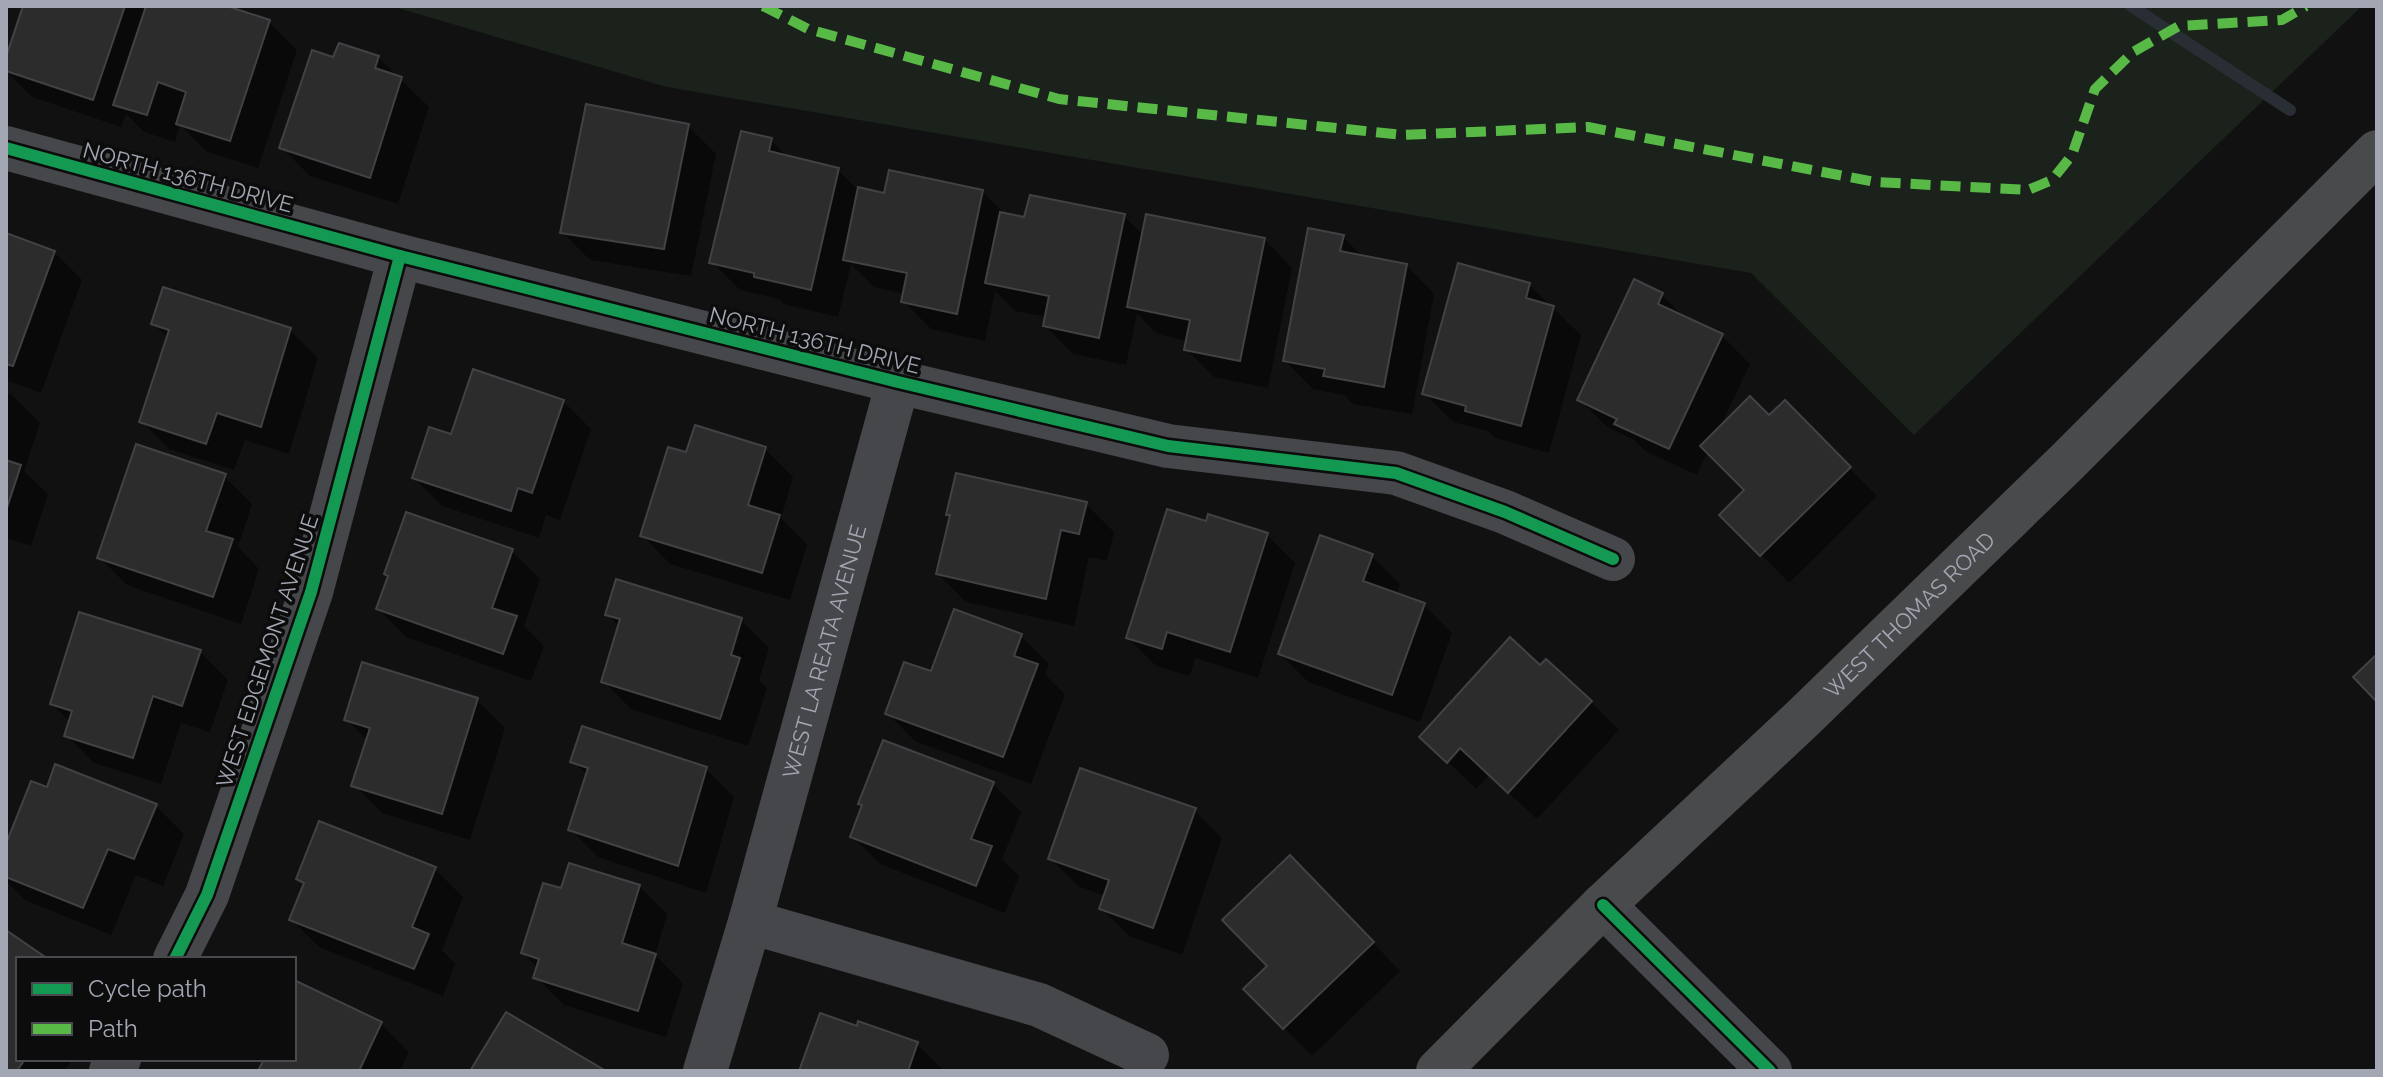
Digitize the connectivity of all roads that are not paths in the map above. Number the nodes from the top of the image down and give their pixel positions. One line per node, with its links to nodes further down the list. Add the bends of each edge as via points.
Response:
1 (6, 148): 3 (street, NORTH 136TH DRIVE)
2 (2377, 152): 6 (main road, WEST THOMAS ROAD, via 2067,462)
3 (400, 256): 4 (street, NORTH 136TH DRIVE); 8 (street, WEST EDGEMONT AVENUE, via 311,592 207,895)
4 (898, 382): 5 (street, NORTH 136TH DRIVE, via 1168,446 1396,473); 7 (street, WEST LA REATA AVENUE)
5 (1613, 559)
6 (1603, 905): 11 (main road, WEST THOMAS ROAD); 12 (street)
7 (750, 922): 9 (street, via 1039,1005); 10 (street, WEST LA REATA AVENUE)
8 (176, 957)
9 (1147, 1055)
10 (705, 1071)
11 (1438, 1071)
12 (1770, 1071)

